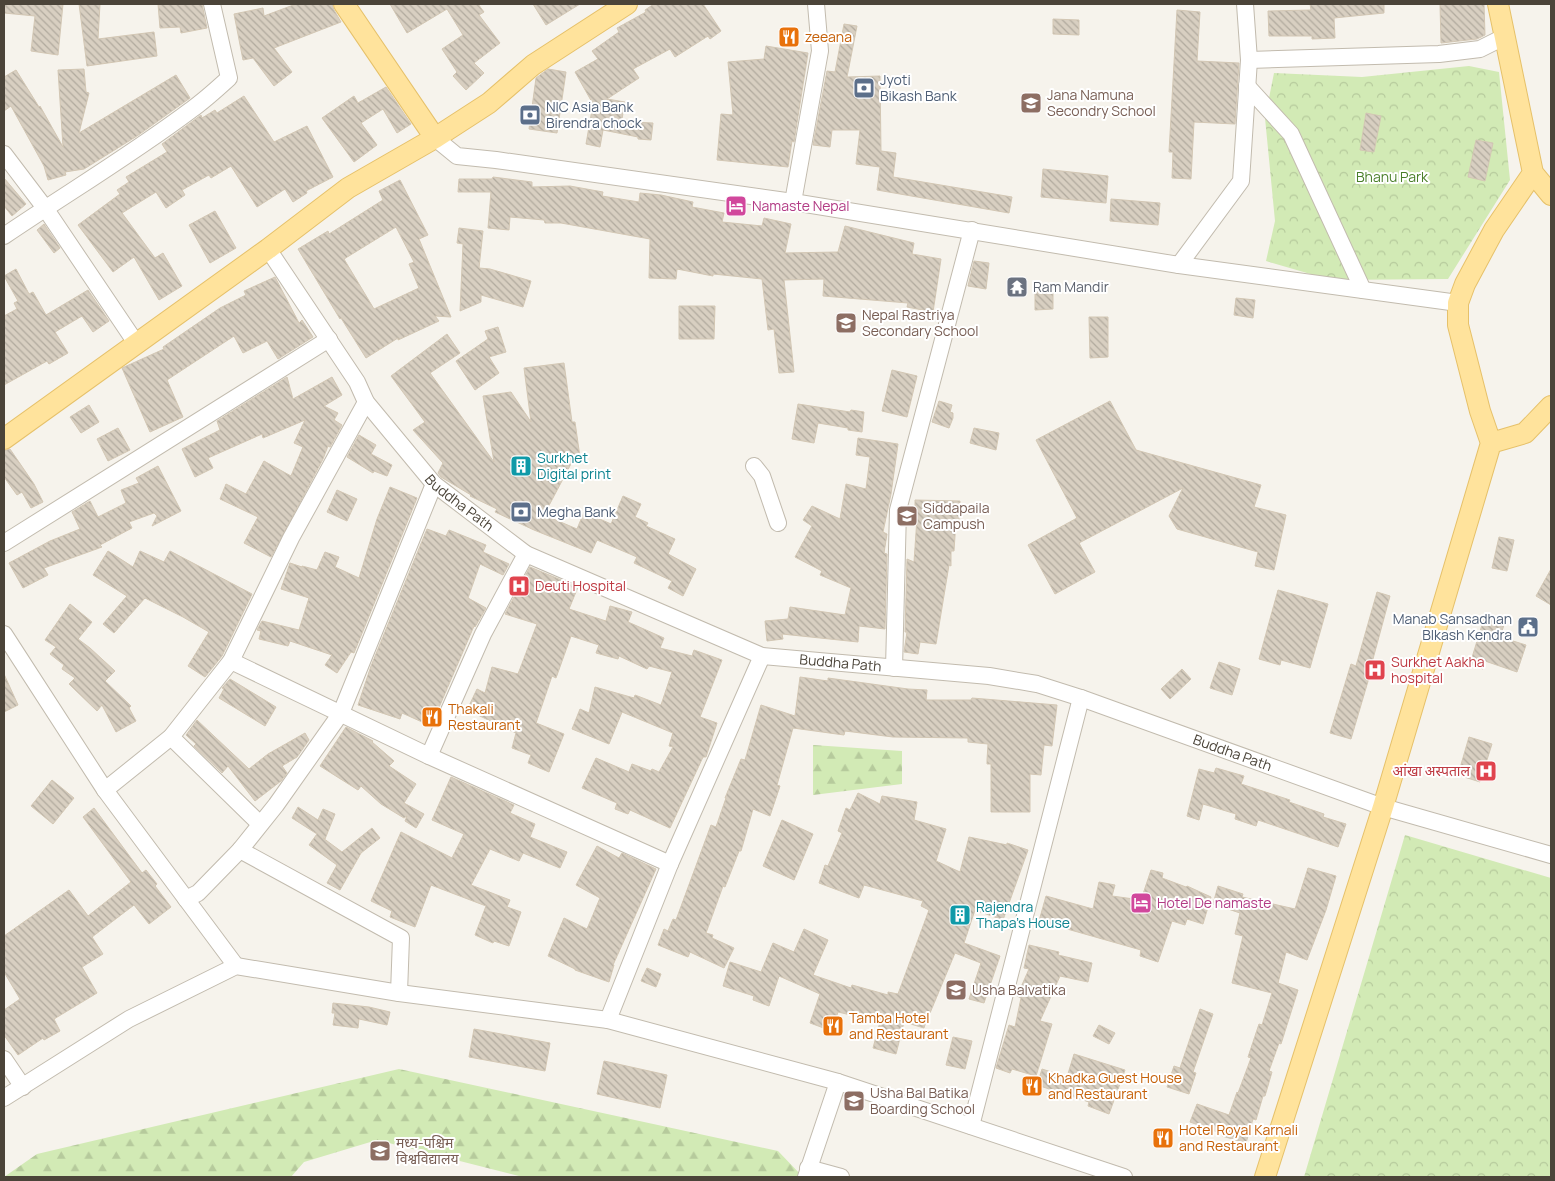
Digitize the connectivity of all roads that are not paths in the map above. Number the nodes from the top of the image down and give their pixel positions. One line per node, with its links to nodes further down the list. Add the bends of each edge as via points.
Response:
1 (212, 4): 15 (street, via 229,78 193,109)
2 (345, 4): 10 (main road)
3 (627, 4): 10 (main road, via 533,65 489,103)
4 (816, 4): 14 (street, via 820,51)
5 (1245, 4): 8 (street)
6 (1498, 4): 7 (main road)
7 (1504, 37): 8 (street, via 1480,49 1439,54); 12 (main road)
8 (1249, 60): 9 (street)
9 (1248, 86): 19 (street, via 1241,181); 20 (street, via 1292,134)
10 (435, 138): 14 (street, via 456,156); 18 (main road, via 348,188)
11 (4, 154): 15 (street)
12 (1533, 173): 13 (main road); 21 (main road, via 1494,230)
13 (1551, 195)
14 (793, 202): 16 (street)
15 (46, 208): 17 (street); 23 (street)
16 (972, 230): 19 (street); 36 (street, via 898,510)
17 (4, 236)
18 (268, 250): 22 (street, Buddha Path); 23 (main road)
19 (1179, 265): 20 (street)
20 (1363, 290): 21 (street)
21 (1458, 303): 27 (main road, via 1458,325)
22 (329, 339): 24 (street, Buddha Path); 31 (street)
23 (136, 344): 26 (main road)
24 (366, 402): 29 (street, Buddha Path); 35 (street, via 291,538)
25 (1551, 406): 27 (main road, via 1525,433)
26 (4, 439)
27 (1491, 443): 42 (main road)
28 (754, 466): 30 (street, via 762,476)
29 (434, 484): 32 (street, Buddha Path); 38 (street)
30 (778, 523)
31 (4, 543)
32 (526, 554): 34 (street, Buddha Path); 40 (street, via 483,634)
33 (4, 634): 41 (street)
34 (762, 656): 36 (street, Buddha Path); 46 (street)
35 (231, 661): 38 (street); 39 (street)
36 (894, 668): 37 (street, Buddha Path, via 989,676 1037,684)
37 (1081, 698): 42 (street, Buddha Path); 55 (street)
38 (341, 713): 40 (street); 43 (street)
39 (172, 737): 41 (street); 43 (street)
40 (429, 756): 46 (street)
41 (105, 790): 47 (street)
42 (1383, 807): 45 (street, Buddha Path); 59 (main road)
43 (260, 824): 44 (street)
44 (240, 850): 47 (street, via 198,893); 49 (street, via 401,938)
45 (1551, 854)
46 (670, 864): 50 (street)
47 (186, 899): 48 (street)
48 (236, 966): 49 (street); 53 (street, via 129,1019)
49 (399, 993): 50 (street)
50 (608, 1020): 52 (street)
51 (4, 1059): 53 (street)
52 (838, 1082): 55 (street); 56 (street)
53 (23, 1086): 54 (street)
54 (4, 1098)
55 (971, 1126): 58 (street)
56 (807, 1173): 57 (street)
57 (841, 1177)
58 (1124, 1177)
59 (1265, 1177)

